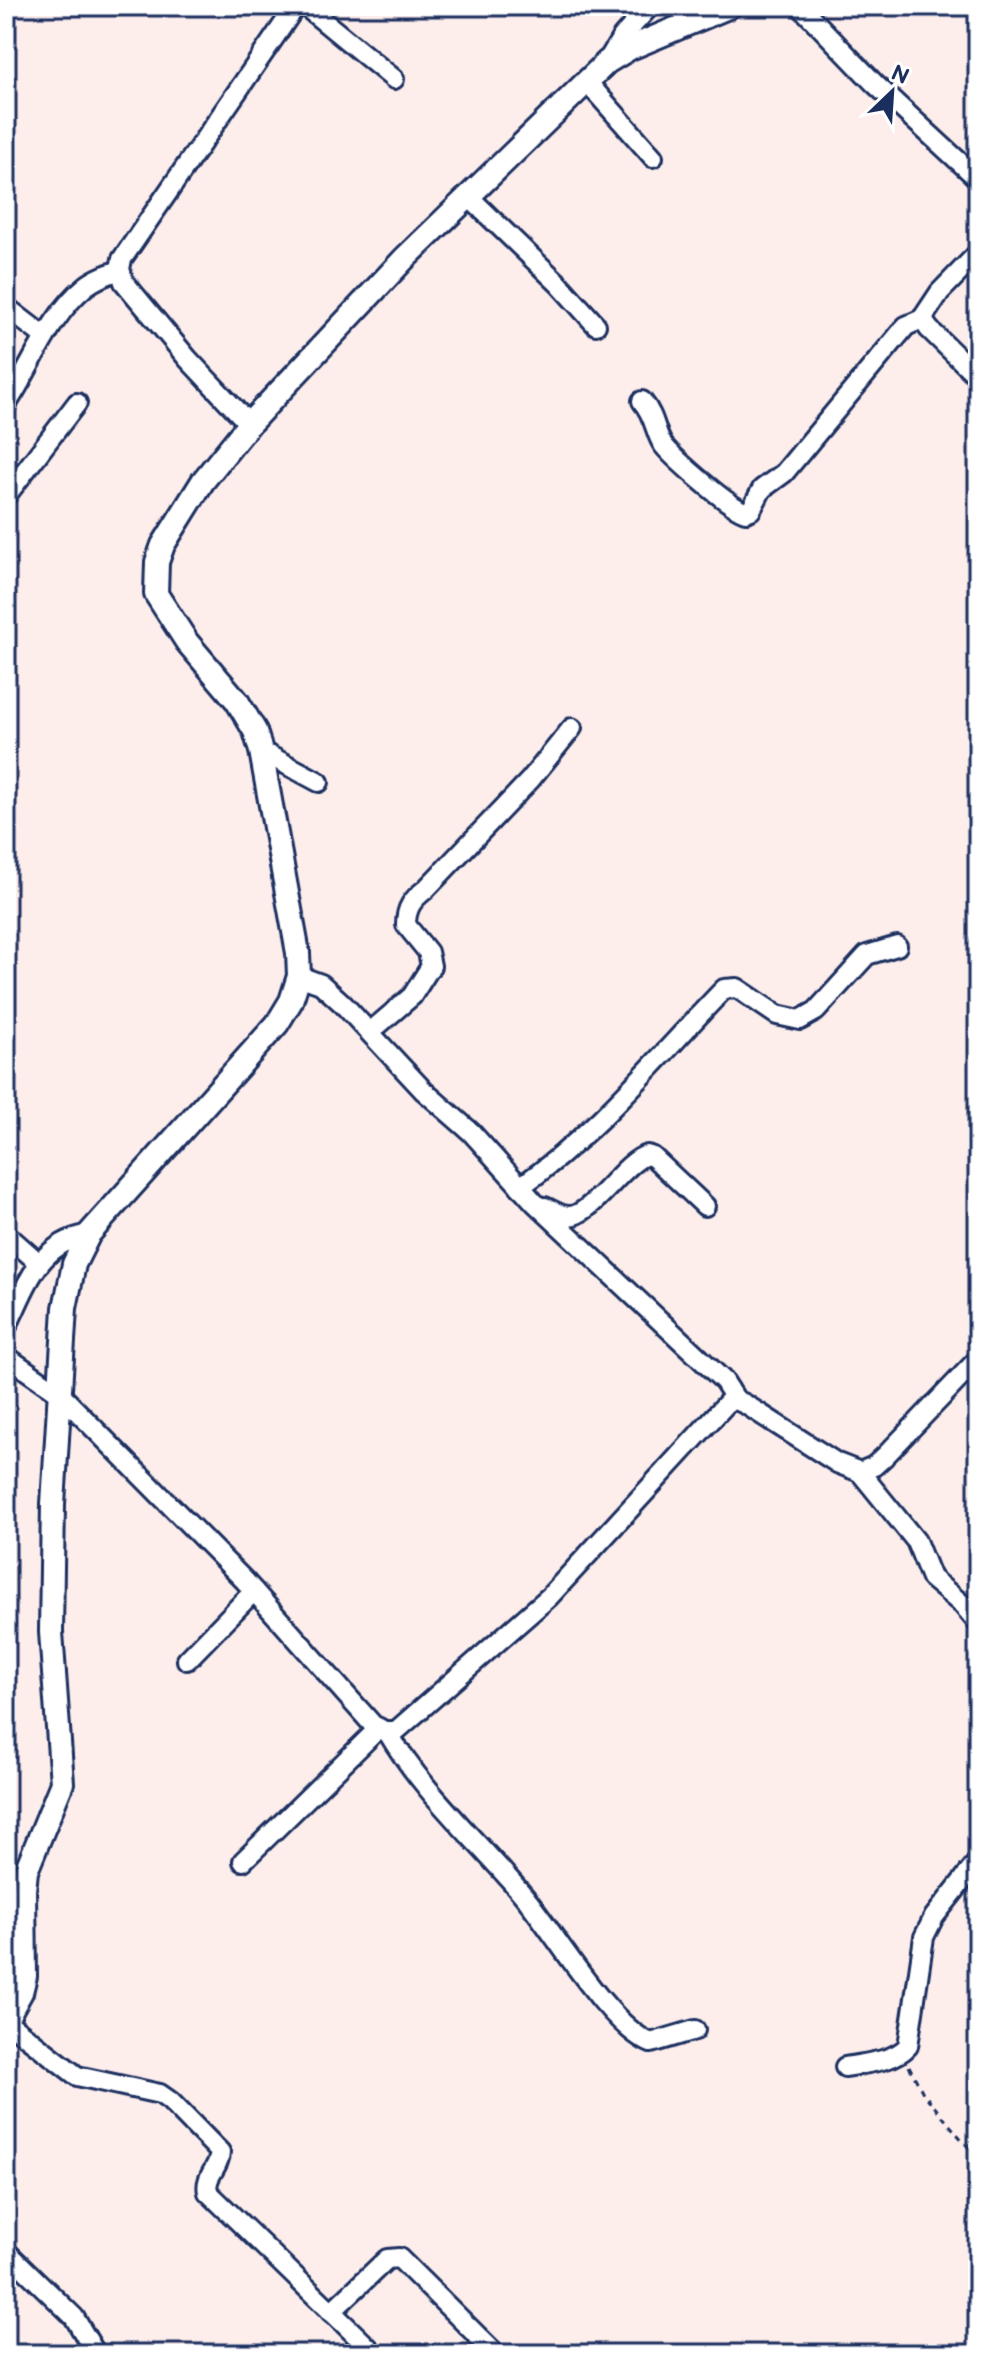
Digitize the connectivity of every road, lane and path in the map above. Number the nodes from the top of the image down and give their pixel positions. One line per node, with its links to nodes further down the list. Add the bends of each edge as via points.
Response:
1 (296, 6): 13 (street, via 122,259)
2 (305, 6): 7 (street)
3 (650, 6): 6 (street)
4 (730, 6): 6 (street)
5 (800, 6): 10 (street)
6 (607, 62): 8 (street)
7 (394, 79)
8 (587, 82): 9 (street); 11 (street)
9 (653, 157)
10 (978, 179)
11 (469, 197): 16 (street); 22 (street)
12 (978, 253): 15 (street)
13 (120, 270): 17 (street, via 84,287); 22 (street, via 150,315)
14 (6, 307): 17 (street)
15 (922, 319): 18 (street); 19 (street, via 906,326 746,512 730,506 661,443 651,411)
16 (596, 325)
17 (45, 337): 21 (street)
18 (978, 377)
19 (642, 401)
20 (77, 403): 23 (street)
21 (6, 405)
22 (249, 424): 25 (street, via 172,528 157,562 155,588 187,642 245,712)
23 (6, 496)
24 (572, 728): 29 (street, via 530,780 413,899 406,925 428,952 431,966 412,996)
25 (261, 751): 26 (street); 28 (street, via 292,909)
26 (319, 782)
27 (897, 946): 30 (street, via 860,960 816,1011 800,1020 777,1015 737,988 724,989 559,1159)
28 (299, 976): 29 (street, via 321,984); 34 (street, via 277,1024)
29 (370, 1032): 30 (street)
30 (520, 1187): 31 (street)
31 (535, 1203): 32 (street, via 574,1215 647,1155); 40 (street, via 724,1381)
32 (705, 1206)
33 (6, 1234): 35 (street)
34 (89, 1234): 35 (street, via 69,1239); 39 (street, via 68,1291)
35 (39, 1263): 36 (street)
36 (6, 1328)
37 (6, 1356): 39 (street)
38 (978, 1359): 41 (street, via 885,1456)
39 (60, 1394): 42 (street); 48 (street, via 51,1619 62,1783 26,1871 25,1976)
40 (736, 1400): 41 (street); 45 (street, via 721,1407 549,1597 396,1731)
41 (860, 1472): 43 (street, via 916,1541 931,1578)
42 (254, 1591): 44 (street); 45 (street)
43 (978, 1623)
44 (187, 1660)
45 (383, 1730): 46 (street); 49 (street, via 437,1800 526,1898 628,2029 651,2043)
46 (243, 1861)
47 (978, 1861): 50 (street, via 924,1937 910,2039)
48 (6, 2020): 54 (street, via 77,2076 150,2090 170,2101 220,2152 208,2192)
49 (695, 2030)
50 (903, 2052): 51 (street); 52 (path, via 923,2093)
51 (845, 2067)
52 (978, 2159)
53 (6, 2251): 55 (street, via 74,2317)
54 (331, 2312): 56 (street); 57 (street, via 387,2259 399,2258)
55 (96, 2354)
56 (375, 2354)
57 (496, 2354)

